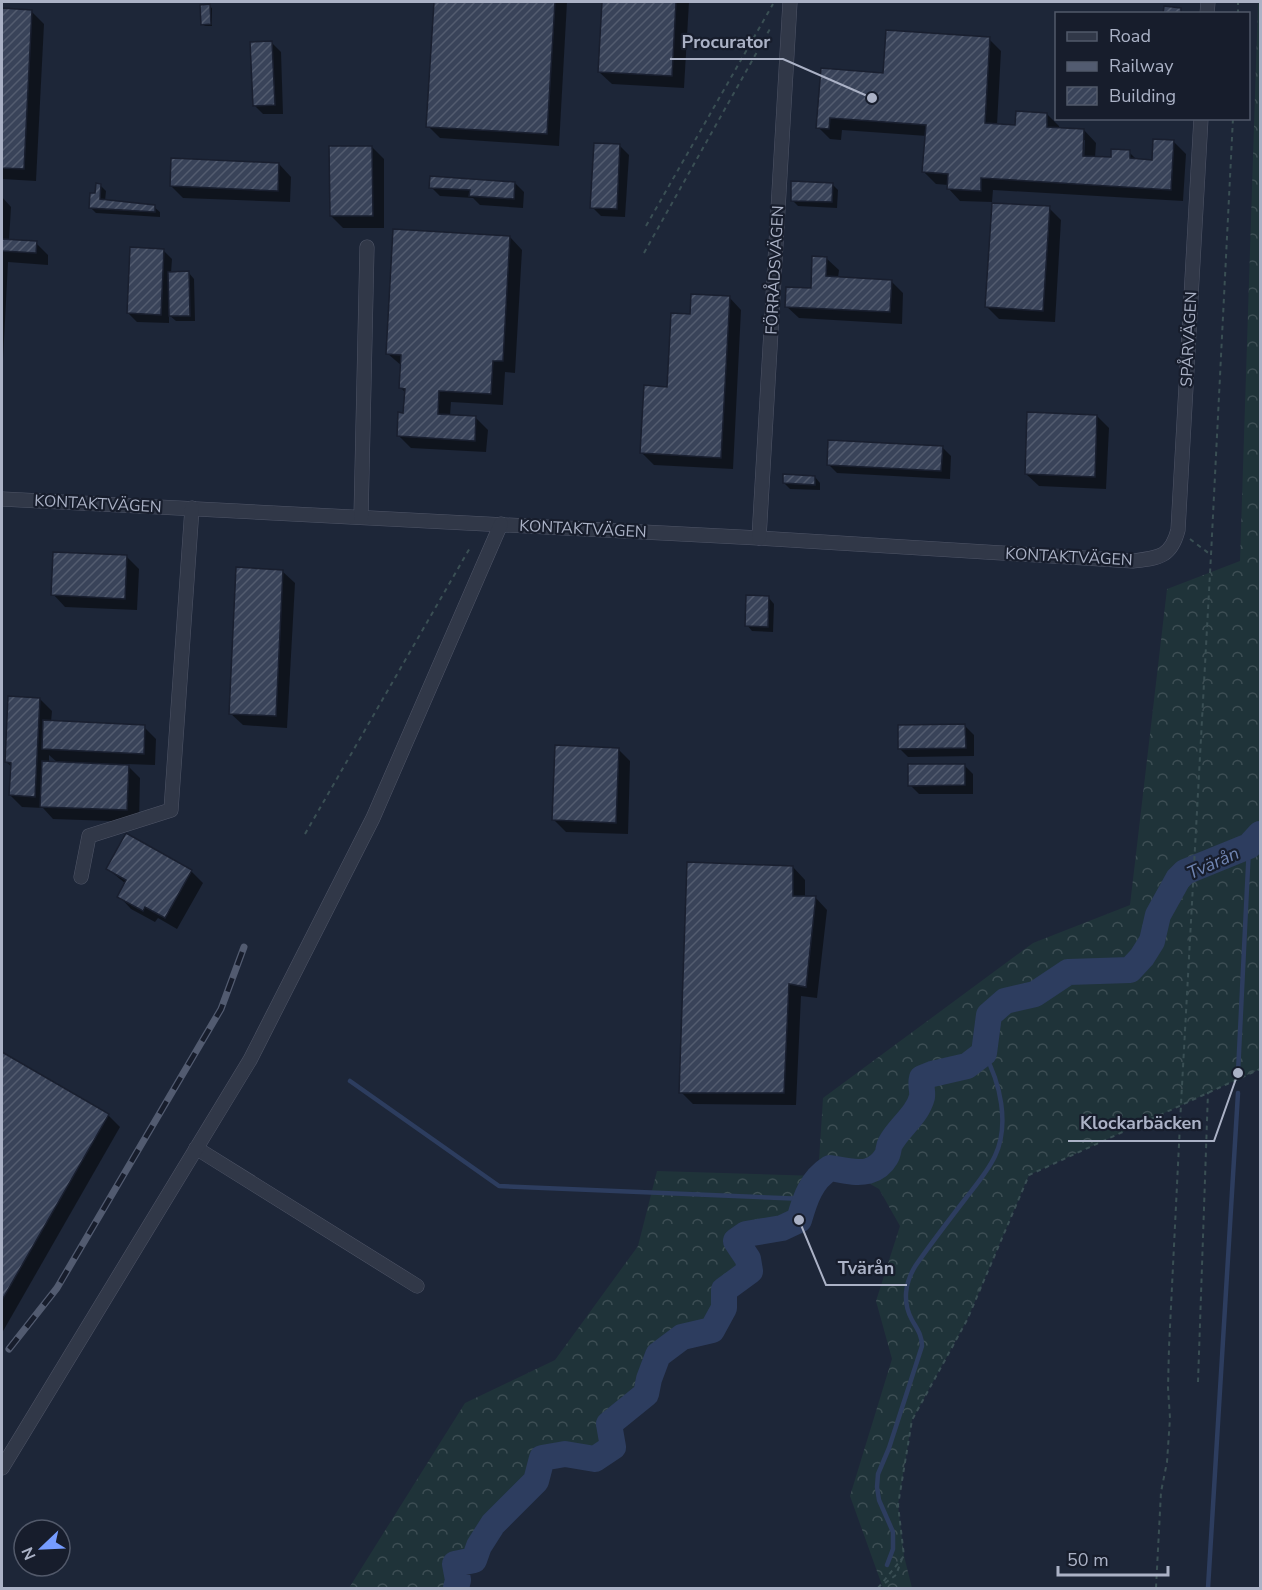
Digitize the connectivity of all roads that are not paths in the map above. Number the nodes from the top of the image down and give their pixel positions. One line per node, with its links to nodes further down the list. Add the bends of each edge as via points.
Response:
1 (790, 2): 8 (street, FÖRRÅDSVÄGEN)
2 (1201, 120): 9 (street, SPÅRVÄGEN, via 1178,530 1174,544)
3 (367, 247): 6 (street)
4 (2, 499): 5 (street, KONTAKTVÄGEN)
5 (192, 508): 6 (street, KONTAKTVÄGEN); 10 (street, via 171,810 89,836)
6 (361, 517): 7 (street, KONTAKTVÄGEN)
7 (501, 524): 8 (street, KONTAKTVÄGEN); 11 (street, via 373,818 250,1060)
8 (759, 538): 9 (street, KONTAKTVÄGEN, via 1133,561)
9 (1164, 554)
10 (81, 877)
11 (196, 1148): 12 (street); 13 (street)
12 (417, 1286)
13 (2, 1467)

